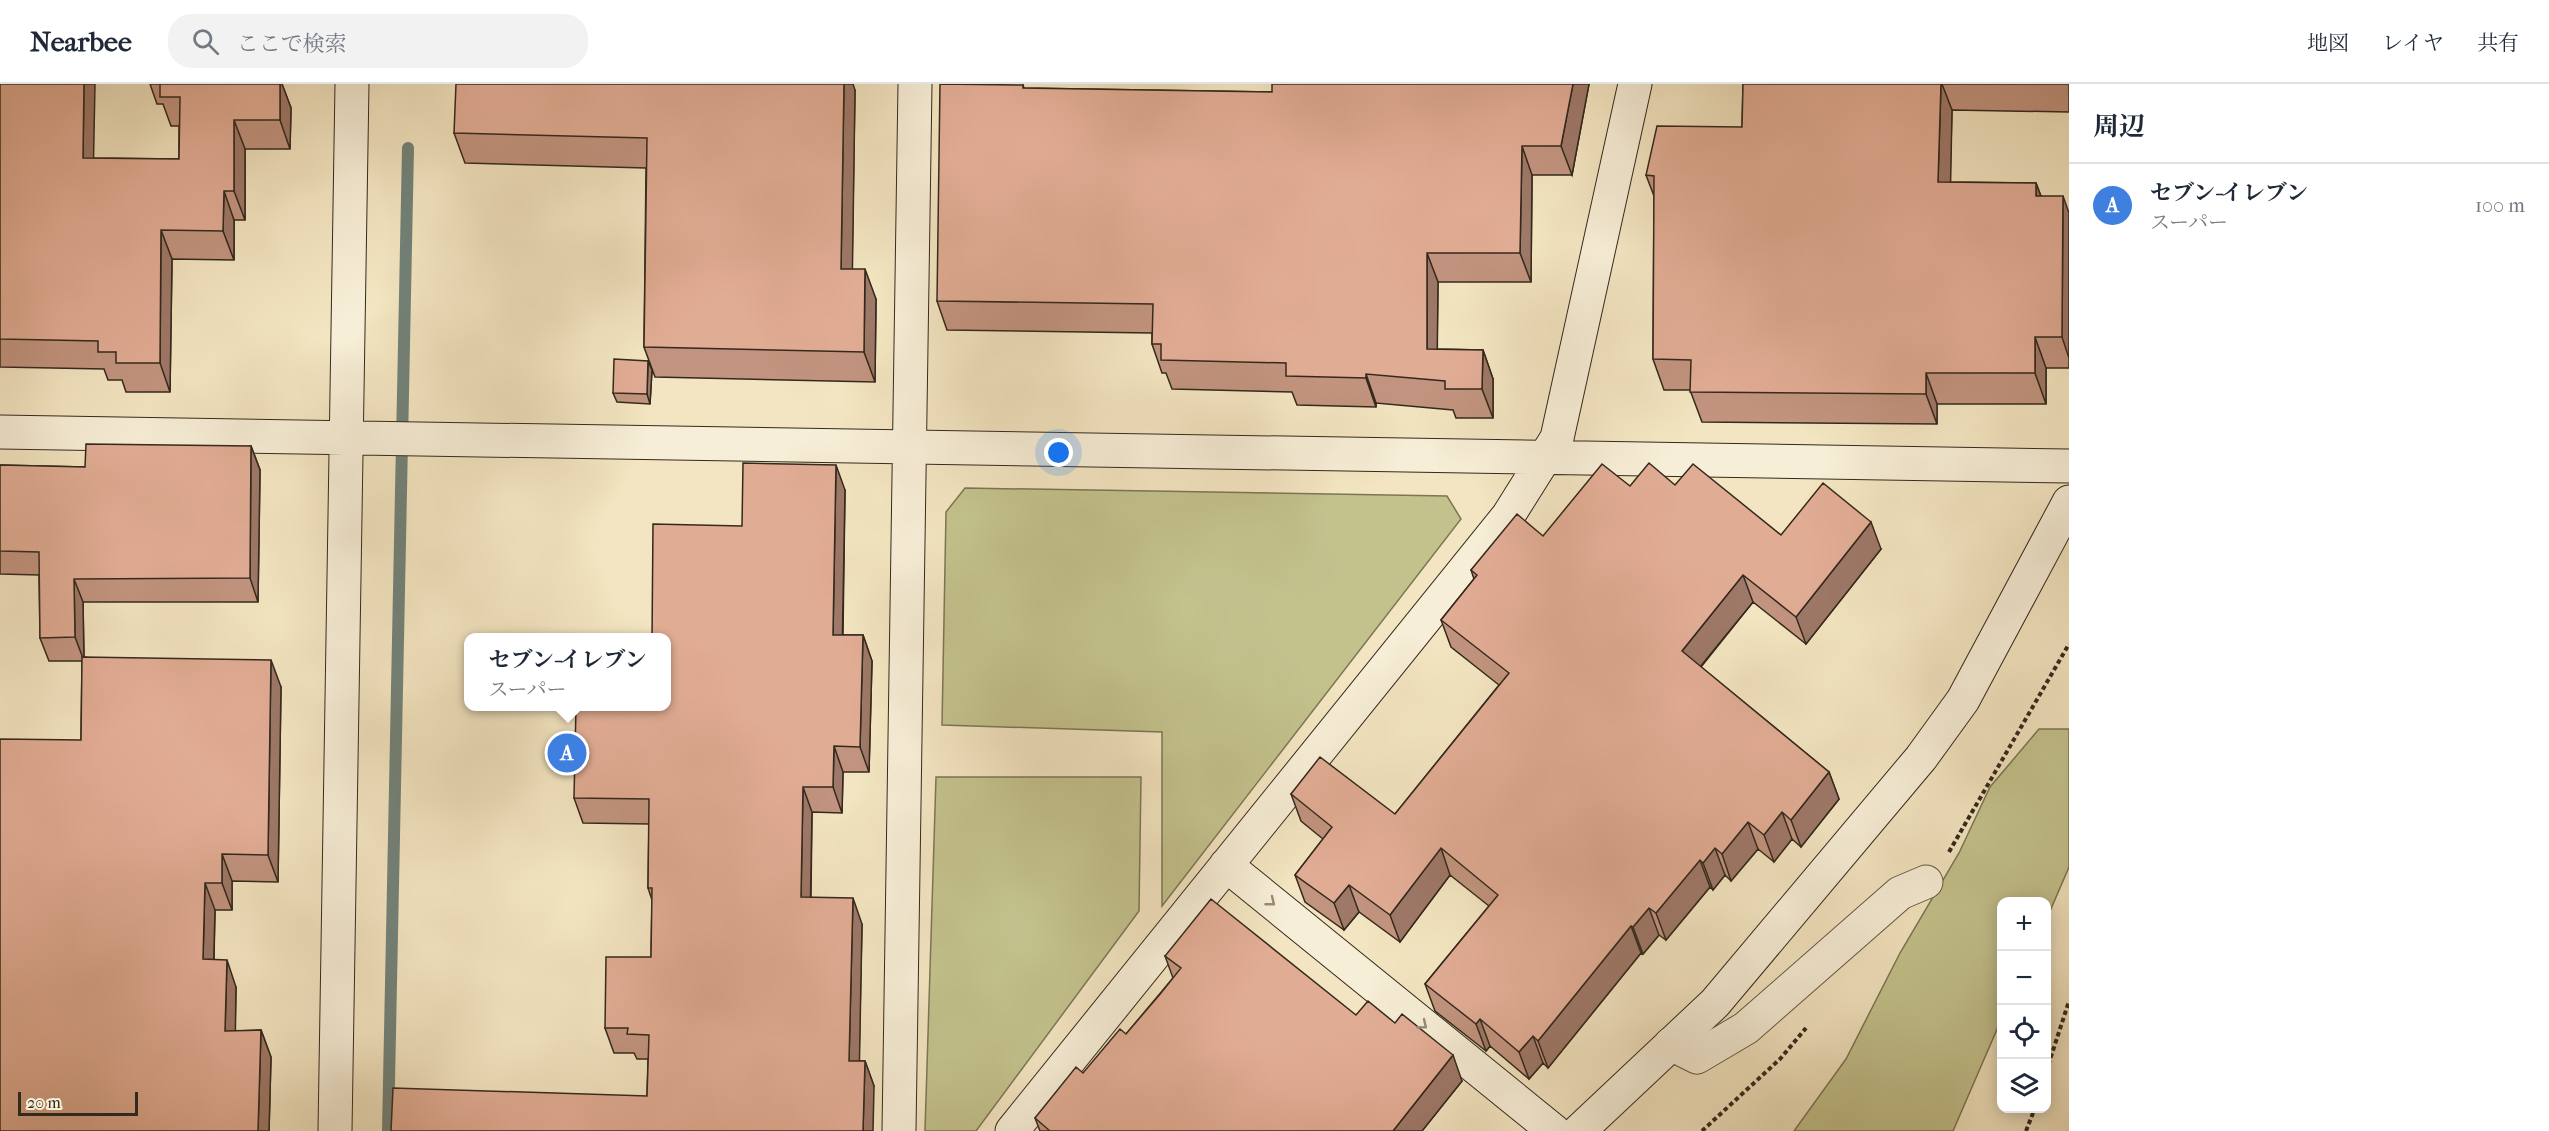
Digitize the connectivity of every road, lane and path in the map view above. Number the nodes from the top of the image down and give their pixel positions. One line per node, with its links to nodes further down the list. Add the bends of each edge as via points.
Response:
1 (352, 84): 5 (street)
2 (915, 84): 6 (street)
3 (1635, 84): 7 (street, via 1557,438)
4 (0, 432): 5 (street)
5 (346, 436): 6 (street); 16 (street)
6 (910, 447): 7 (street); 17 (street)
7 (1545, 457): 8 (street); 10 (street, via 1508,516)
8 (2069, 466)
9 (2069, 502): 13 (street, via 1963,700 1921,758 1715,1003)
10 (1226, 866): 18 (street); 19 (street, one-way to 19)
11 (1926, 882): 13 (street, via 1900,893 1746,1028 1697,1057)
12 (2069, 1001): 14 (path)
13 (1671, 1044): 20 (street)
14 (2050, 1059)
15 (2033, 1113): 21 (path)
16 (335, 1131)
17 (899, 1131)
18 (1012, 1131)
19 (1554, 1131)
20 (1579, 1131)
21 (2026, 1131)

